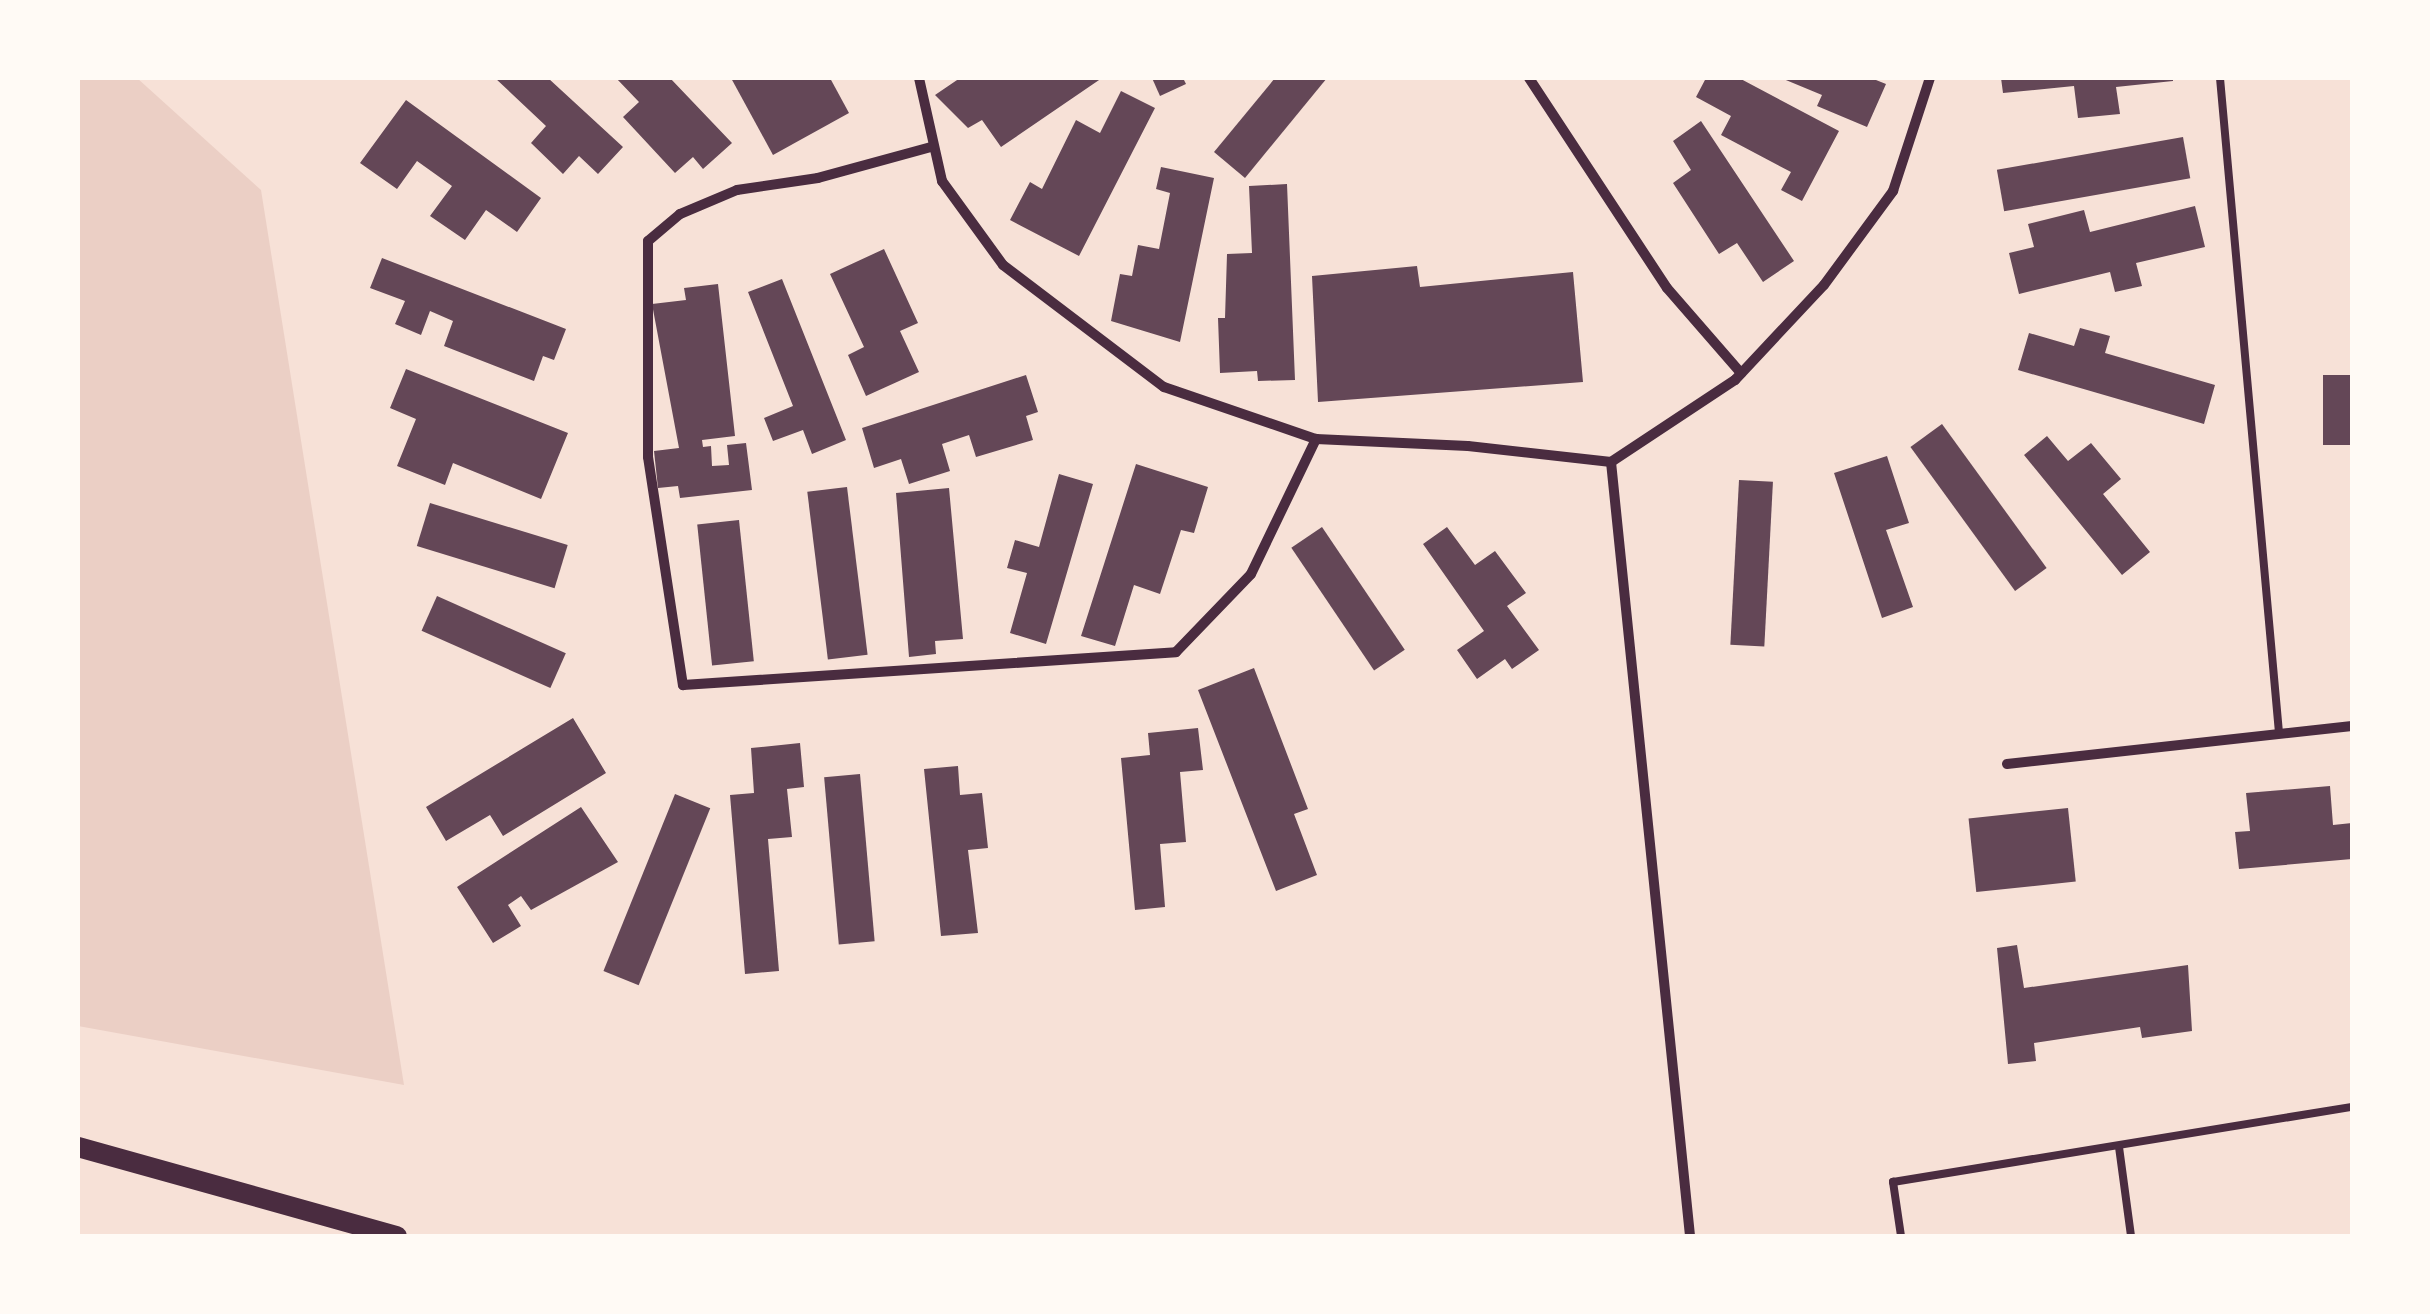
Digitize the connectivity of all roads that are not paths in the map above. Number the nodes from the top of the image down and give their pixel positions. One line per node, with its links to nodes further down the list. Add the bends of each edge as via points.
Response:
1 (919, 78): 5 (street)
2 (1529, 78): 6 (street, via 1668,288)
3 (1930, 78): 6 (street, via 1893,191 1824,285)
4 (2220, 78): 10 (lane)
5 (931, 147): 7 (street, via 942,182 1004,265 1164,387); 7 (street, via 818,178 737,190 680,214 648,241 648,456 683,686 1176,652 1251,574)
6 (1741, 373): 8 (street)
7 (1316, 439): 8 (street)
8 (1611, 462): 16 (street)
9 (2352, 726): 10 (street)
10 (2279, 733): 11 (street)
11 (2007, 764)
12 (2352, 1107): 14 (lane)
13 (78, 1147): 15 (main road)
14 (2118, 1147): 17 (lane, via 1893,1182); 18 (lane)
15 (397, 1236)
16 (1690, 1236)
17 (1902, 1236)
18 (2131, 1236)

